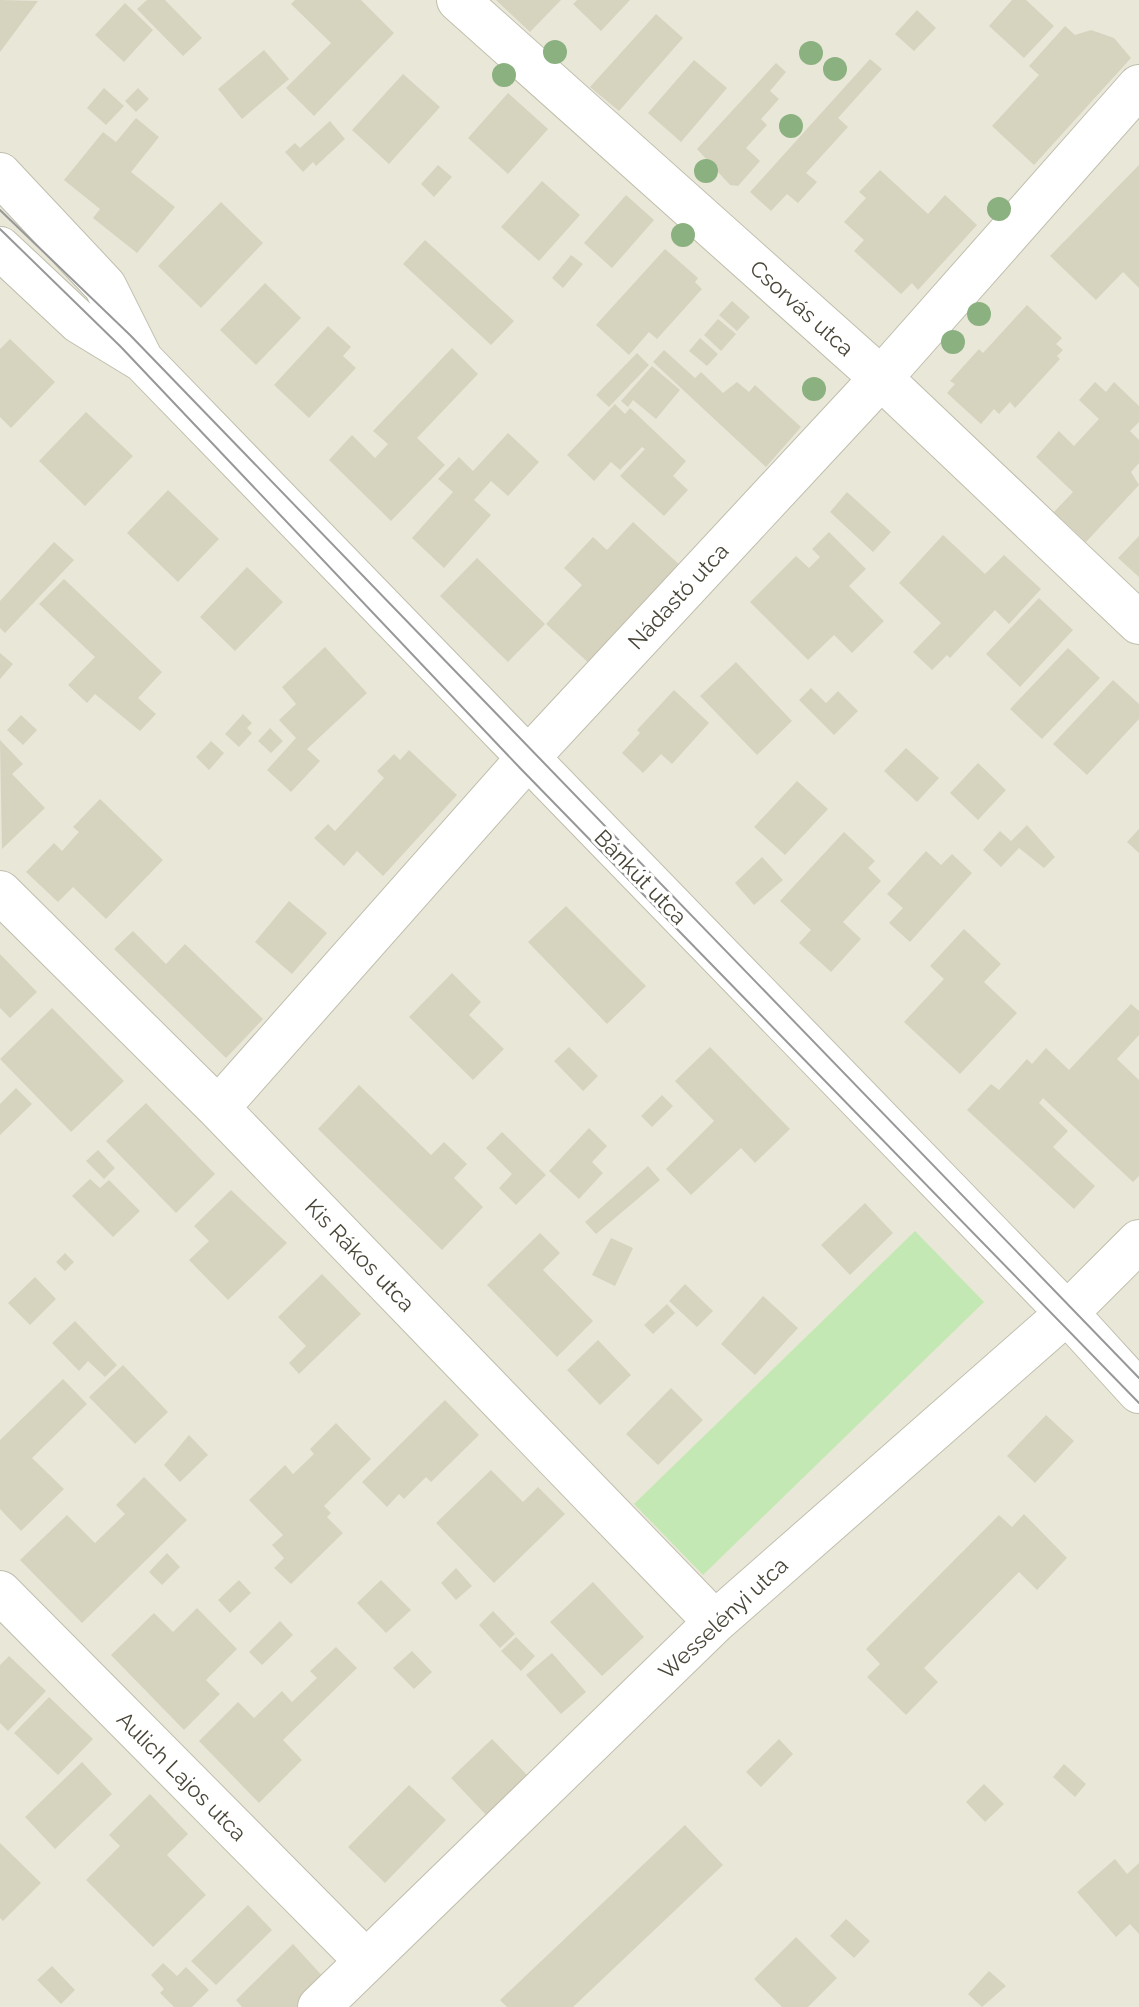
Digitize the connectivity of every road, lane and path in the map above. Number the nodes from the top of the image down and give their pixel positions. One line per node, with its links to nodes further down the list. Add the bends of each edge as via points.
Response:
1 (458, 0): 7 (street, Csorvás utca)
2 (1139, 86): 7 (street, Nádastó utca)
3 (0, 174): 6 (street, Bánkút utca, via 105,286)
4 (0, 220): 6 (street)
5 (0, 248): 6 (street, Bánkút utca, via 79,322)
6 (143, 361): 9 (street, Bánkút utca)
7 (881, 378): 8 (street, Csorvás utca); 9 (street, Nádastó utca)
8 (1139, 623)
9 (526, 760): 11 (street, Nádastó utca); 13 (street, Bánkút utca)
10 (0, 892): 11 (street, Kis Rákos utca)
11 (218, 1108): 16 (street, Kis Rákos utca)
12 (1139, 1241): 13 (street, Wesselényi utca)
13 (1067, 1313): 14 (street, Bánkút utca); 16 (street, Wesselényi utca)
14 (1139, 1392)
15 (0, 1592): 17 (street, Aulich Lajos utca)
16 (715, 1622): 17 (street, Wesselényi utca)
17 (365, 1960): 18 (street, Wesselényi utca)
18 (319, 2007)

